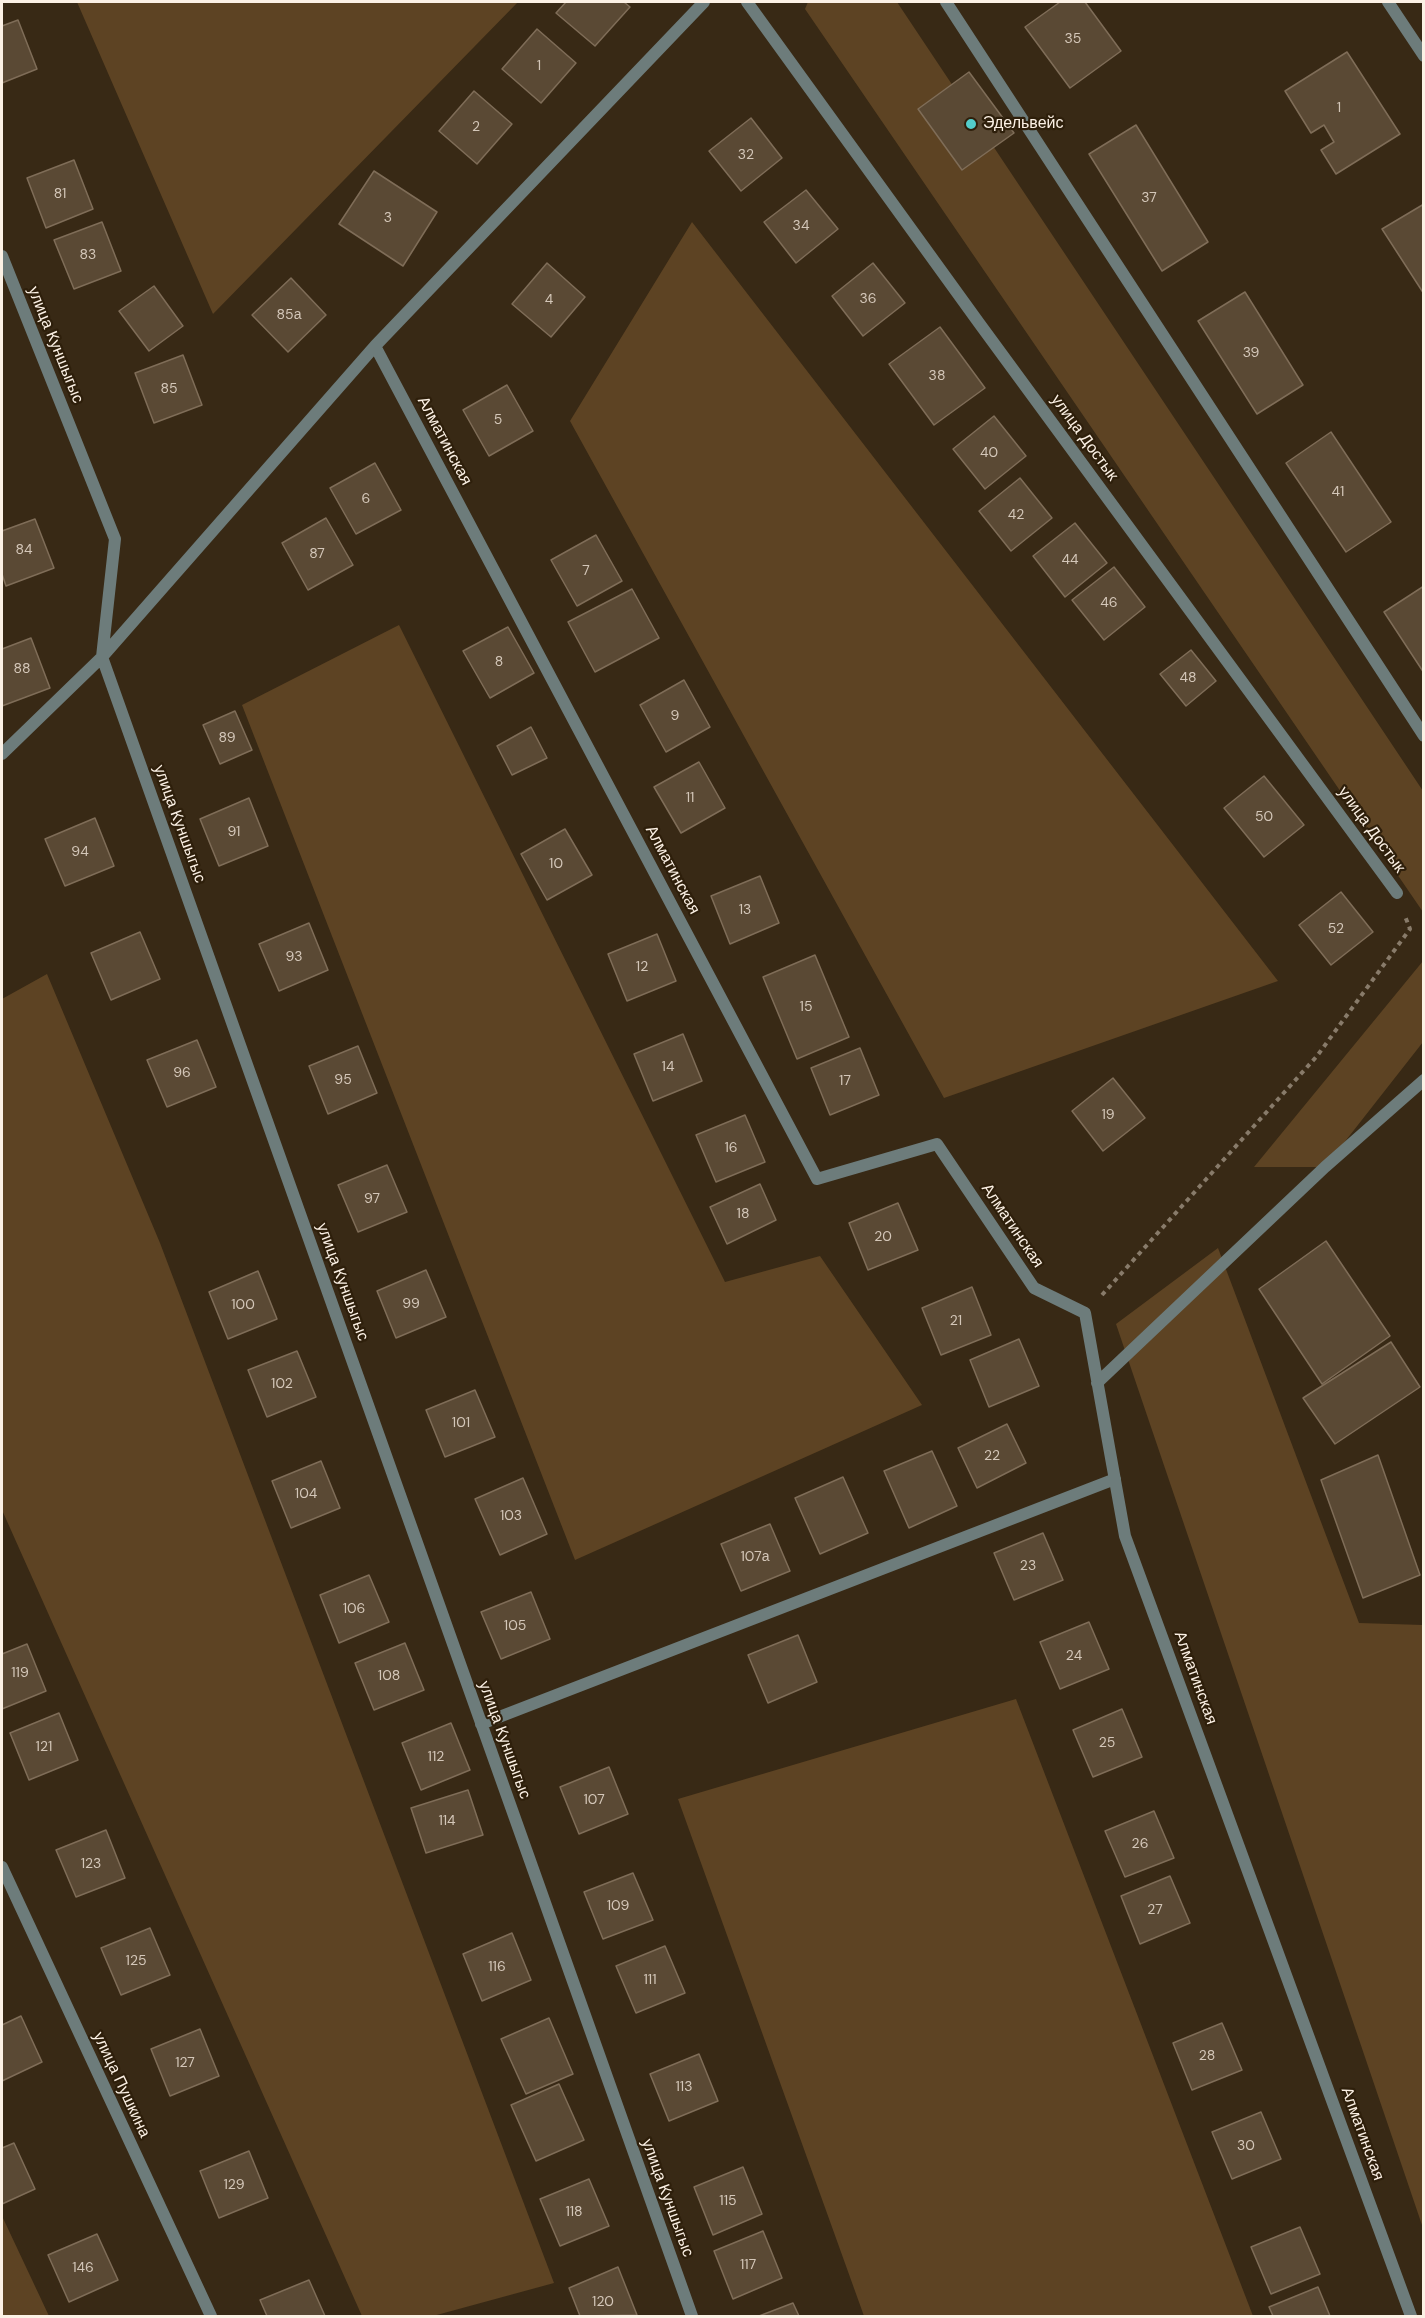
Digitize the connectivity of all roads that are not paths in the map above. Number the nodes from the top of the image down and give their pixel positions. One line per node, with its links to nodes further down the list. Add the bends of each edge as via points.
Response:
1 (704, 2): 7 (street)
2 (747, 2): 11 (street, улица Достык)
3 (945, 2): 9 (street)
4 (1388, 2): 5 (street)
5 (1424, 56)
6 (2, 256): 8 (street, улица Куншыгыс, via 115,539)
7 (375, 346): 8 (street); 13 (street, Алматинская, via 817,1179 937,1144 1034,1288 1085,1313)
8 (102, 657): 10 (street); 15 (street, улица Куншыгыс)
9 (1424, 736)
10 (2, 754)
11 (1397, 893)
12 (1424, 1080): 13 (street, via 1325,1167)
13 (1097, 1383): 14 (street, Алматинская)
14 (1115, 1479): 15 (street); 19 (street, Алматинская, via 1125,1536)
15 (481, 1724): 18 (street, улица Куншыгыс)
16 (2, 1867): 17 (street, улица Пушкина)
17 (211, 2316)
18 (692, 2316)
19 (1411, 2316)

